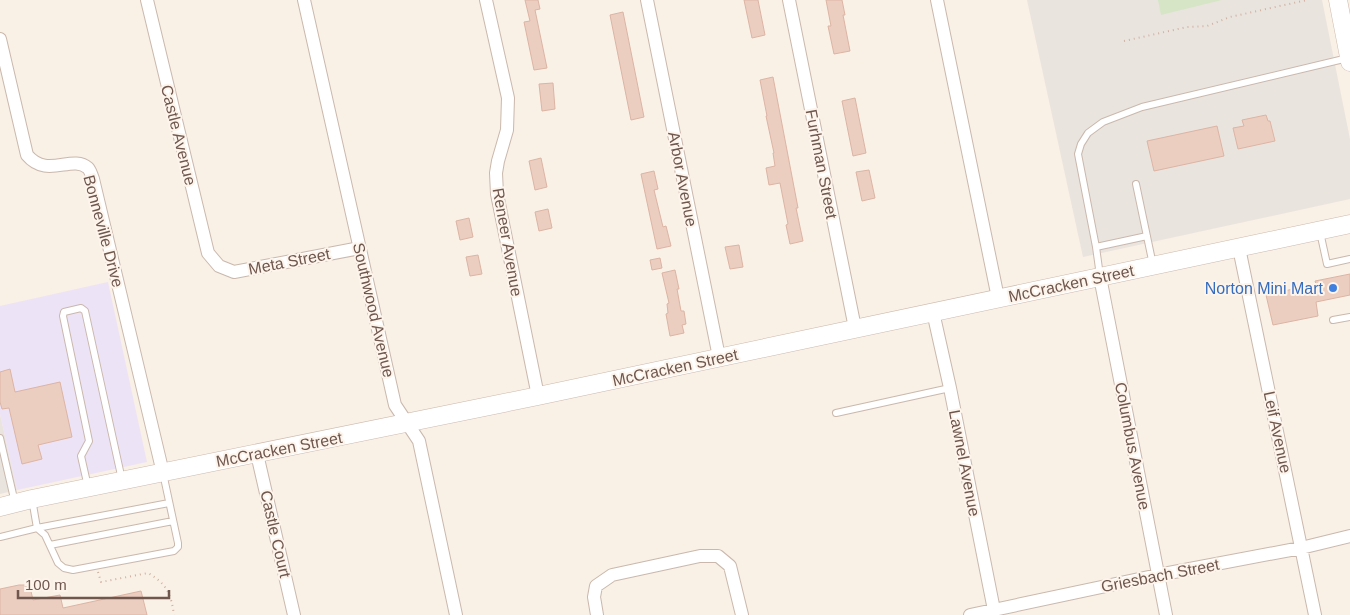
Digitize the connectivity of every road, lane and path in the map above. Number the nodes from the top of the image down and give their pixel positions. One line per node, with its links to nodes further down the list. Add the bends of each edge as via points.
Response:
1 (147, 0): 20 (street, Castle Avenue, via 208,253)
2 (304, 0): 17 (street, Southwood Avenue)
3 (486, 0): 30 (street, Reneer Avenue, via 508,98 507,130 496,173 497,194)
4 (648, 0): 28 (street, Arbor Avenue)
5 (789, 0): 27 (street, Furhman Street)
6 (937, 0): 23 (street)
7 (1308, 0): 10 (path, via 1230,17 1207,26 1187,27)
8 (1338, 0): 11 (street)
9 (0, 39): 35 (street, Bonneville Drive, via 27,155 43,166 80,164 88,168 93,179)
10 (1124, 41)
11 (1350, 60): 16 (lane, via 1142,107 1103,122 1088,133 1078,154)
12 (1136, 184): 15 (lane)
13 (1350, 224): 14 (street, McCracken Street)
14 (1320, 231): 18 (street, McCracken Street); 19 (lane, via 1327,264)
15 (1147, 236): 16 (lane); 21 (lane)
16 (1096, 247): 22 (lane)
17 (360, 248): 20 (street, Meta Street, via 234,272); 32 (street, Southwood Avenue, via 395,405)
18 (1239, 248): 21 (street, McCracken Street); 45 (street, Leif Avenue)
19 (1350, 259)
20 (219, 266)
21 (1153, 267): 22 (street, McCracken Street)
22 (1100, 277): 23 (street, McCracken Street); 47 (street, Columbus Avenue)
23 (998, 298): 24 (street, McCracken Street)
24 (933, 312): 27 (street, McCracken Street); 29 (street, Lawnel Avenue)
25 (1350, 317): 26 (lane)
26 (1333, 320)
27 (855, 328): 28 (street, McCracken Street)
28 (719, 357): 30 (street, McCracken Street)
29 (950, 388): 31 (lane); 48 (street, Lawnel Avenue)
30 (538, 396): 32 (street, McCracken Street)
31 (836, 413)
32 (406, 423): 34 (street, McCracken Street); 51 (street, Southwood Avenue, via 419,441)
33 (0, 438): 38 (lane)
34 (257, 454): 35 (street, McCracken Street); 50 (street, Castle Court)
35 (163, 472): 36 (street, McCracken Street); 39 (lane)
36 (123, 481): 37 (street, McCracken Street); 37 (lane, via 86,311 81,308 64,312 63,316 89,441 81,456)
37 (88, 488): 38 (street, McCracken Street)
38 (16, 503): 41 (lane)
39 (169, 503): 40 (lane); 41 (lane)
40 (173, 521): 44 (lane); 46 (lane, via 178,543 174,550)
41 (37, 528): 43 (lane); 44 (lane)
42 (1350, 536): 45 (street, Griesbach Street)
43 (0, 537)
44 (50, 545): 46 (lane, via 58,563 64,568 73,570)
45 (1301, 548): 47 (street, Griesbach Street); 56 (street, Leif Avenue)
46 (97, 565): 49 (path, via 101,582 148,573 160,580 172,598)
47 (1158, 575): 48 (street, Griesbach Street); 55 (street, Columbus Avenue)
48 (995, 612): 54 (street, Griesbach Street)
49 (174, 615)
50 (294, 615)
51 (456, 615)
52 (597, 615): 53 (street, via 596,586 612,575 700,556 718,556 730,566)
53 (742, 615)
54 (970, 615)
55 (1166, 615)
56 (1315, 615)

